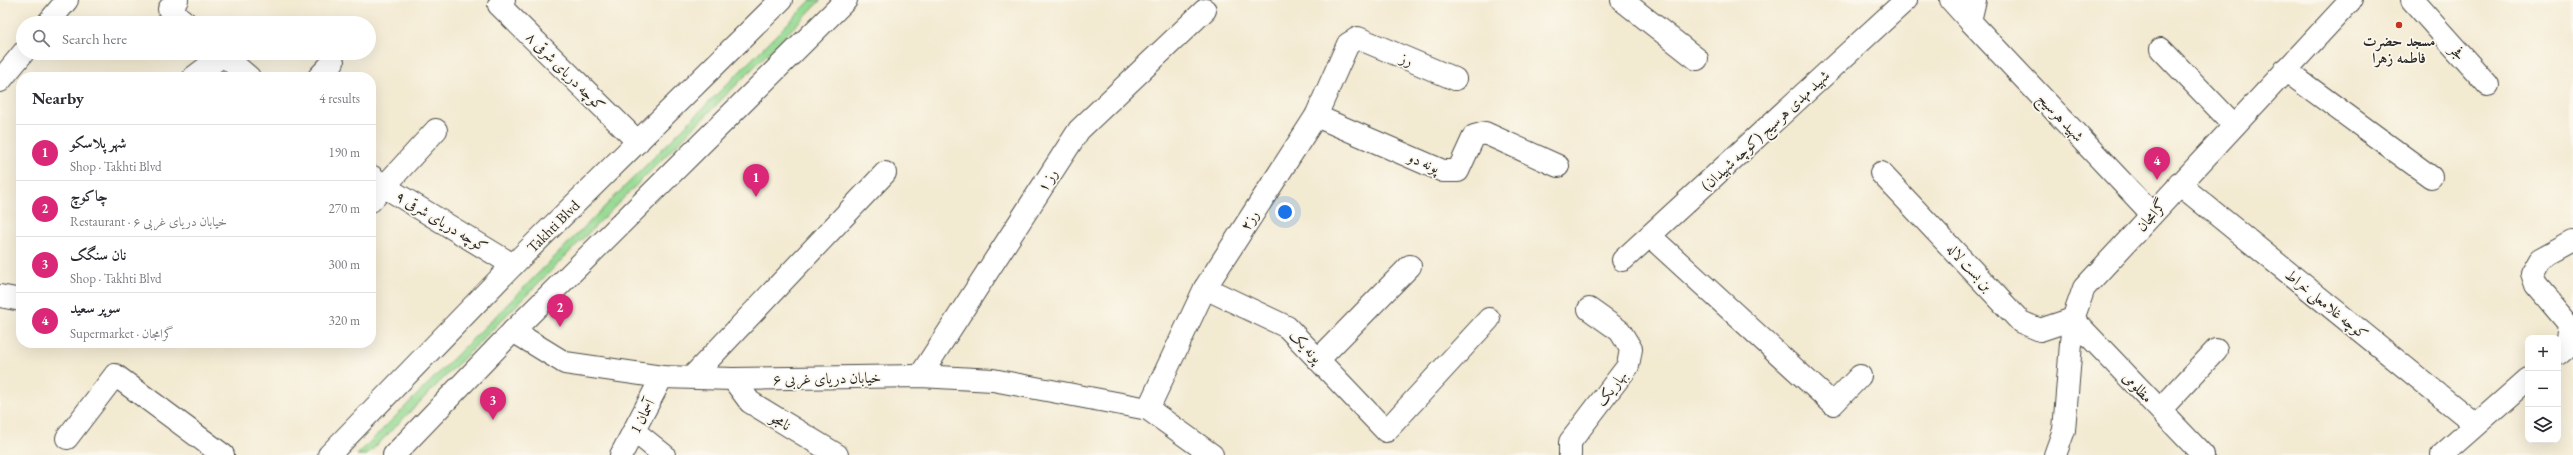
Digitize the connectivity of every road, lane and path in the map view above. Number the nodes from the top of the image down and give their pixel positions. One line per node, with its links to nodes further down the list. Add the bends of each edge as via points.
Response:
1 (67, 0): 13 (street)
2 (177, 0): 14 (street, via 170,9)
3 (504, 0): 30 (street, کوچه دریای شرقی ۸, via 499,5)
4 (781, 0): 30 (street, Takhti Blvd)
5 (846, 0): 49 (street)
6 (1622, 0): 17 (street)
7 (1906, 0): 38 (street, شهید مهدی هرسیج (کوچه شهیدان))
8 (1951, 0): 12 (street, شهید هرسیج)
9 (2351, 0): 21 (street, گرامجان)
10 (2412, 0): 26 (street, فجر)
11 (1205, 10): 53 (street, رز ۱, via 1079,130)
12 (1973, 10): 37 (street, شهید هرسیج)
13 (54, 16)
14 (178, 16)
15 (1358, 38): 25 (street, رز); 27 (street, رز۲, via 1348,44)
16 (2161, 49): 28 (street)
17 (1697, 59)
18 (17, 60): 24 (street)
19 (215, 60): 22 (street)
20 (229, 60): 23 (street)
21 (2285, 70): 28 (street, گرامجان); 34 (street)
22 (200, 72)
23 (243, 72)
24 (0, 79)
25 (1455, 79)
26 (2488, 85)
27 (1316, 116): 31 (street, پونه دو, via 1443,171 1458,171 1474,136 1485,133); 43 (street, رز۲)
28 (2234, 125): 35 (street, گرامجان)
29 (436, 130): 36 (street)
30 (638, 142): 41 (street, Takhti Blvd)
31 (1558, 166)
32 (885, 173): 56 (street)
33 (1882, 173): 48 (street, بن بست لاله, via 2021,322 2040,330)
34 (2431, 177)
35 (2179, 184): 37 (street, گرامجان); 61 (street, کوچه غلامعلی خراط)
36 (376, 188): 41 (street, کوچه دریای شرقی ۹)
37 (2152, 214): 48 (street, گرامجان, via 2084,288)
38 (1650, 236): 40 (street, شهید مهدی هرسیج (کوچه شهیدان)); 54 (street, via 1833,404)
39 (2573, 240): 51 (street, via 2540,259 2532,274 2536,285 2569,324 2566,347)
40 (1624, 260)
41 (513, 265): 66 (street, Takhti Blvd)
42 (1410, 266): 52 (street)
43 (1205, 288): 52 (street, پونه یک, via 1287,327); 59 (street, رز۲)
44 (0, 296): 45 (street)
45 (16, 299)
46 (1590, 309): 71 (street, بهار یک, via 1620,331 1631,349 1628,366 1570,442)
47 (1488, 319): 52 (street, پونه یک, via 1386,432)
48 (2072, 319): 60 (street, مظلومی); 72 (street, گرامجان, via 2064,430)
49 (513, 331): 55 (street, خیابان دریای غربی ۶, via 565,363); 67 (street)
50 (2216, 350): 60 (street)
51 (2561, 351)
52 (1319, 358)
53 (920, 376): 57 (street, خیابان دریای غربی ۶); 59 (street, خیابان دریای غربی ۶, via 993,380)
54 (1860, 376)
55 (662, 377): 56 (street, خیابان دریای غربی ۶); 62 (street, آسمان 1)
56 (692, 378): 57 (street, خیابان دریای غربی ۶)
57 (733, 379): 64 (street, نامجو, via 750,402)
58 (2525, 382): 61 (street)
59 (1148, 409): 70 (street)
60 (2161, 409): 73 (street, مظلومی)
61 (2475, 424): 74 (street)
62 (634, 431): 68 (street, آسمان 1); 69 (street)
63 (67, 438): 65 (street, via 115,375)
64 (831, 453)
65 (223, 455)
66 (329, 455)
67 (394, 455)
68 (621, 455)
69 (664, 455)
70 (1212, 455)
71 (1570, 455)
72 (2055, 455)
73 (2203, 455)
74 (2442, 455)

